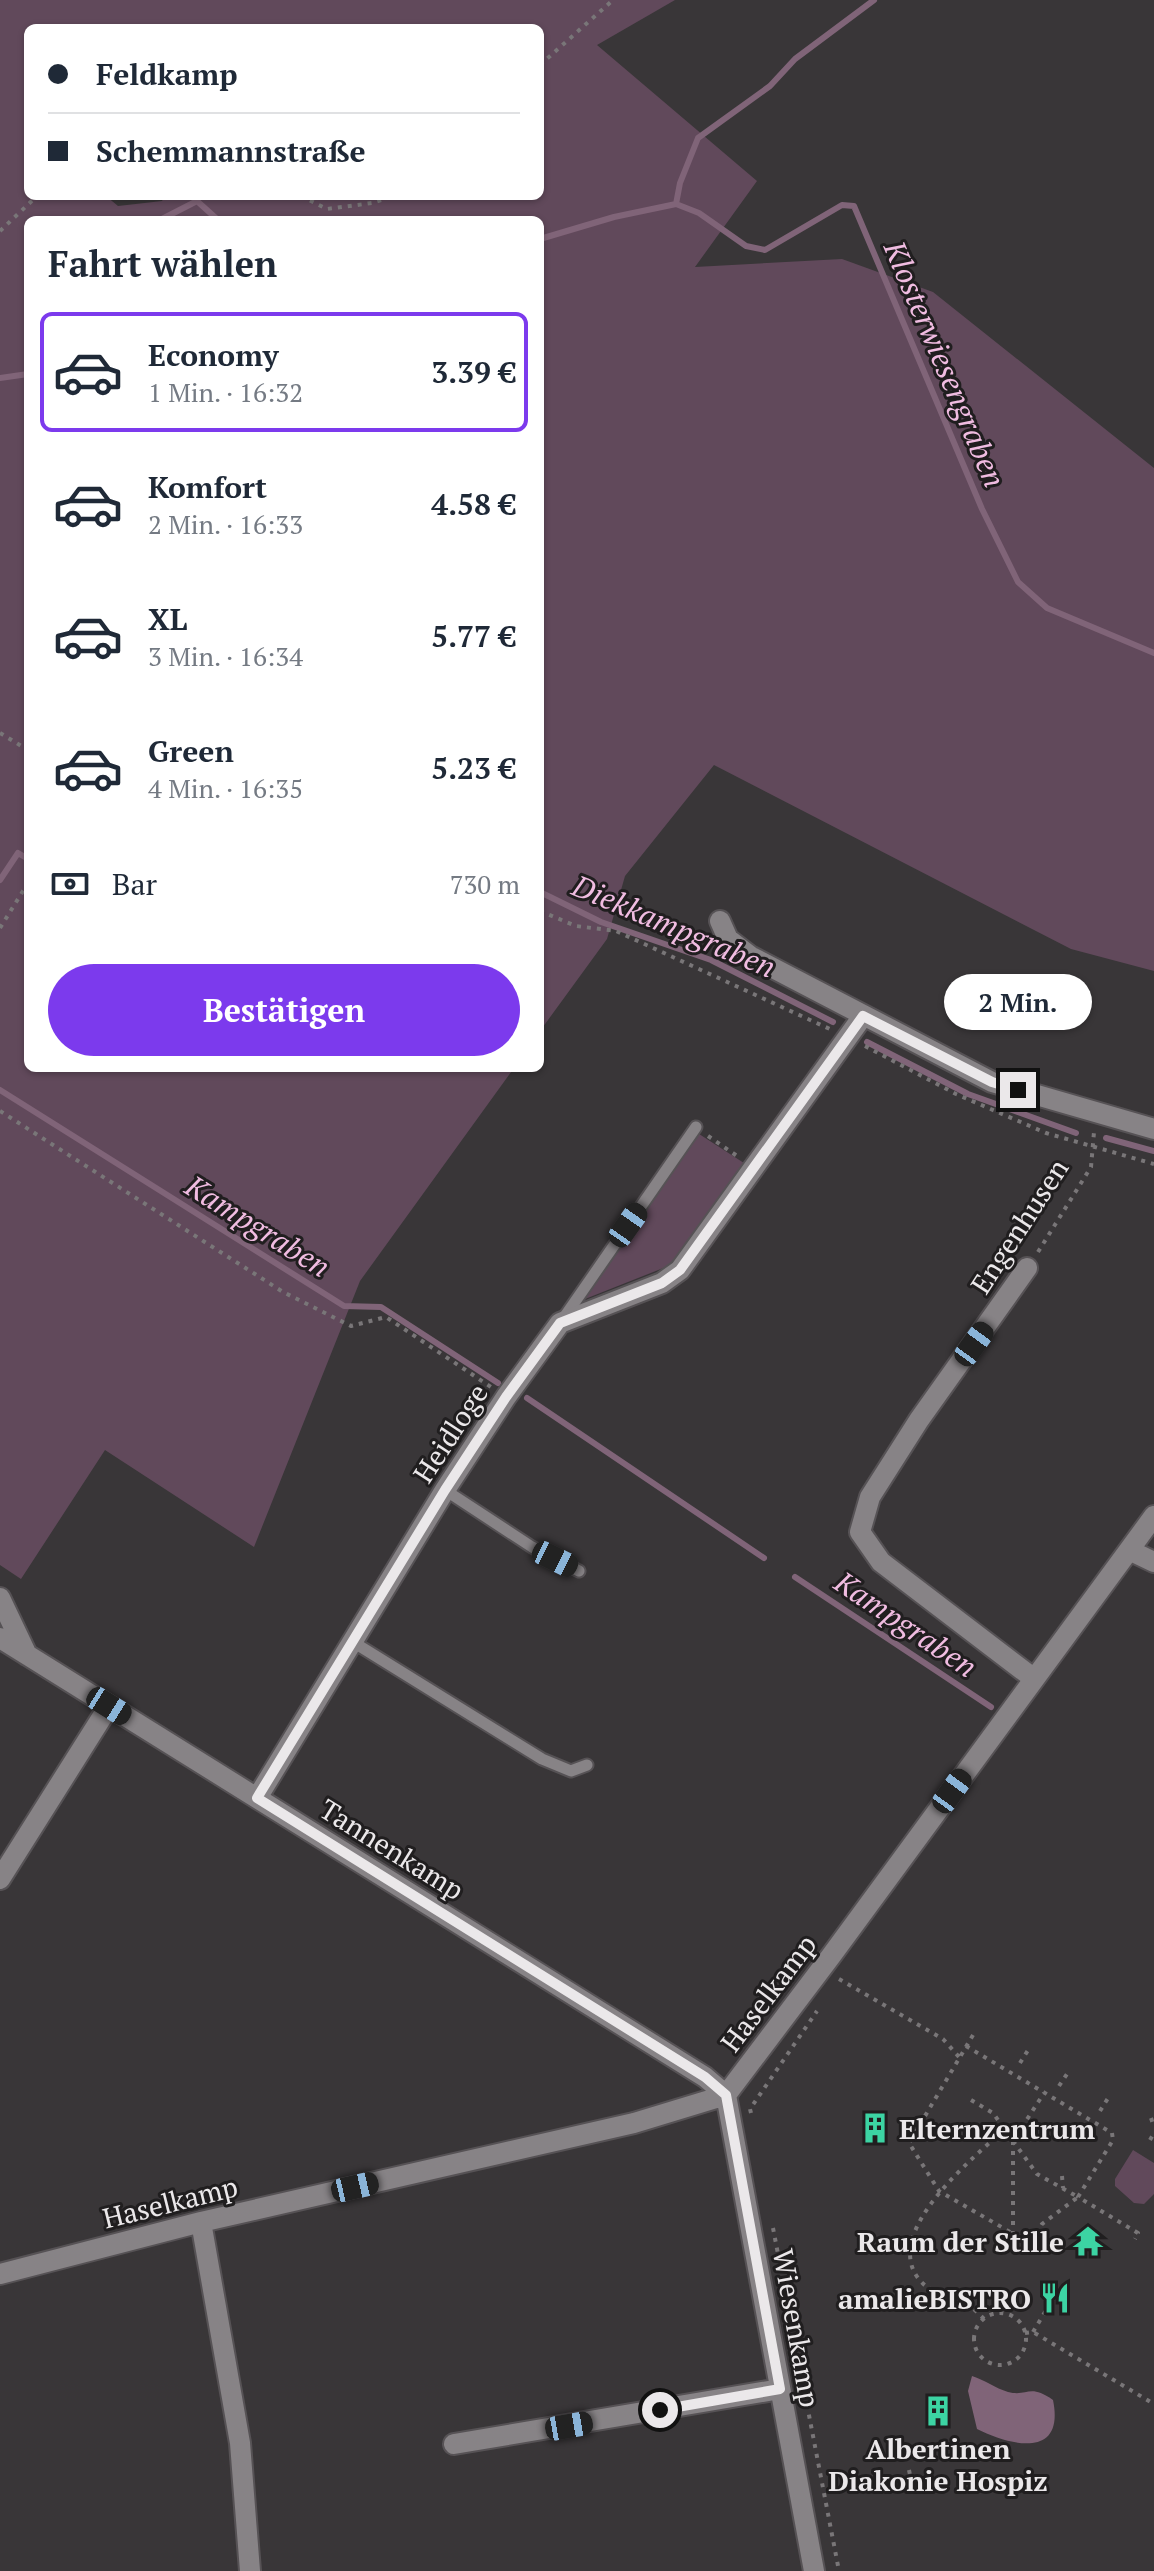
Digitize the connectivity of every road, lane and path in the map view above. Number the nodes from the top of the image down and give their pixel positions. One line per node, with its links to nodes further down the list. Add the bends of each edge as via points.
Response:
1 (613, 0): 2 (path)
2 (544, 61)
3 (33, 200): 6 (path)
4 (309, 200): 5 (path, via 327,209)
5 (381, 200)
6 (0, 231)
7 (0, 733): 8 (path)
8 (24, 748)
9 (24, 889): 12 (path)
10 (544, 913): 14 (path, via 576,926 616,931)
11 (720, 921): 13 (street, via 728,939 750,956)
12 (0, 928)
13 (863, 1016): 14 (street); 16 (street, via 992,1082)
14 (849, 1038): 19 (path, via 956,1094 1046,1133); 21 (street)
15 (0, 1111): 24 (path, via 283,1292 351,1326 386,1317)
16 (1096, 1114): 18 (street); 19 (path, Engenhusen)
17 (696, 1127): 21 (path); 23 (lane)
18 (1154, 1129)
19 (1093, 1146): 20 (path); 22 (path, Engenhusen, via 1091,1167)
20 (1154, 1164)
21 (754, 1167): 23 (street, via 680,1270 662,1283)
22 (1027, 1268): 34 (street, Engenhusen, via 870,1497 860,1532 881,1562)
23 (560, 1323): 24 (street, Heidloge)
24 (506, 1397): 25 (street, Heidloge)
25 (445, 1490): 29 (lane); 32 (street, Heidloge)
26 (1154, 1516): 27 (street, Haselkamp)
27 (1129, 1550): 28 (street); 34 (street, Haselkamp)
28 (1154, 1562)
29 (579, 1571)
30 (0, 1598): 33 (street)
31 (0, 1638): 33 (street, Tannenkamp)
32 (353, 1642): 36 (lane, via 542,1759 571,1771); 37 (street, Heidloge)
33 (27, 1655): 35 (street, Tannenkamp)
34 (1033, 1678): 49 (street, Haselkamp)
35 (109, 1706): 37 (street, Tannenkamp); 38 (street)
36 (587, 1765)
37 (257, 1798): 49 (street, Tannenkamp)
38 (0, 1879)
39 (839, 1979): 44 (path, via 943,2039)
40 (821, 2005): 54 (path, via 750,2109)
41 (973, 2035): 42 (path)
42 (966, 2046): 44 (path); 48 (path)
43 (1030, 2047): 45 (path)
44 (959, 2057): 61 (path, via 907,2141)
45 (1020, 2063)
46 (1069, 2071): 47 (path)
47 (1059, 2086)
48 (1044, 2093): 58 (path); 62 (path, via 1112,2133 1113,2140)
49 (726, 2095): 64 (street, Haselkamp, via 634,2123); 74 (street, Wiesenkamp)
50 (1110, 2095): 52 (path)
51 (971, 2100): 55 (path, via 993,2113)
52 (1100, 2111)
53 (1151, 2118): 56 (path)
54 (753, 2125)
55 (1004, 2130): 58 (path); 61 (path)
56 (1154, 2130): 57 (path)
57 (1150, 2140)
58 (1013, 2141): 60 (path, via 1037,2174); 65 (path)
59 (1062, 2176): 60 (path)
60 (1063, 2188): 62 (path)
61 (939, 2191): 65 (path); 71 (path, via 911,2240 911,2265 919,2280 937,2294 959,2296)
62 (1078, 2197): 66 (path, via 1138,2233); 67 (path, via 1042,2224 1031,2244)
63 (771, 2218): 81 (path)
64 (201, 2222): 69 (street, Haselkamp); 79 (street, via 240,2443)
65 (1013, 2234): 67 (path)
66 (1135, 2239)
67 (1024, 2240): 68 (path)
68 (1019, 2247)
69 (0, 2274)
70 (1048, 2307): 72 (path)
71 (984, 2319): 73 (path, via 1008,2315); 73 (path, via 974,2342 981,2357 996,2365 1020,2357)
72 (1033, 2332): 73 (path); 75 (path)
73 (1025, 2333)
74 (780, 2389): 76 (street); 80 (street, Wiesenkamp)
75 (1154, 2404)
76 (454, 2444)
77 (909, 2470): 78 (path)
78 (911, 2480)
79 (250, 2571)
80 (814, 2571)
81 (839, 2571)

